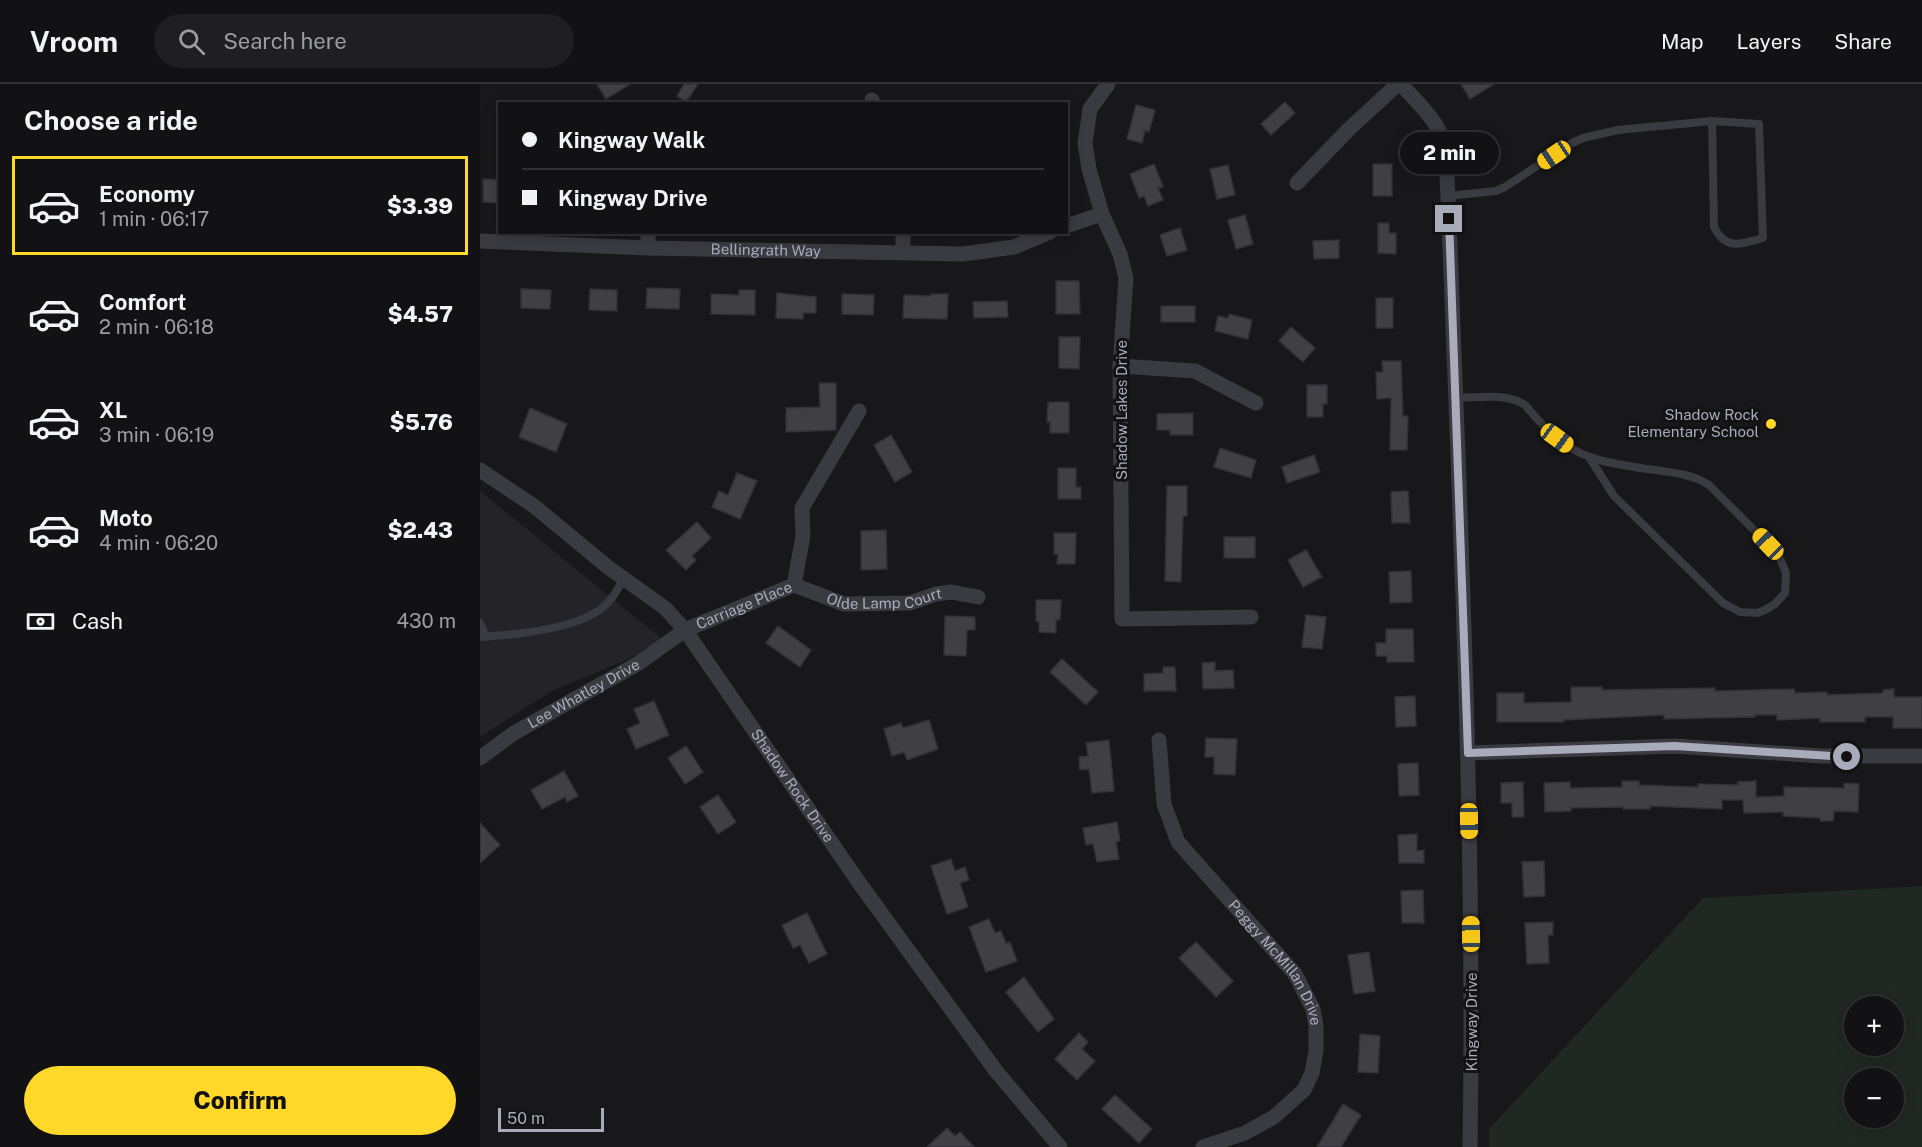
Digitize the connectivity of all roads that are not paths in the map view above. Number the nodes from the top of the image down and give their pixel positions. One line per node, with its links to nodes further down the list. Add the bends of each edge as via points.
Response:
1 (1108, 84): 6 (street, Shadow Lakes Drive, via 1090,110 1085,143)
2 (1400, 84): 4 (street, via 1349,129); 5 (street, Kingway Drive, via 1442,136)
3 (1712, 121): 3 (lane, via 1758,124 1763,238 1738,245 1726,243 1714,227); 5 (lane, via 1618,130 1584,138 1572,142 1505,188)
4 (1298, 183)
5 (1448, 196): 14 (street, Kingway Drive)
6 (1102, 213): 7 (street); 13 (street, Shadow Lakes Drive, via 1126,278)
7 (1068, 225)
8 (903, 234): 12 (street)
9 (1045, 234): 12 (street, Bellingrath Way, via 1014,247 963,254)
10 (648, 240): 11 (street, Bellingrath Way); 12 (street, Bellingrath Way)
11 (480, 241)
12 (903, 252)
13 (1120, 366): 15 (street, via 1195,371); 22 (street, Shadow Lakes Drive, via 1122,619)
14 (1455, 398): 17 (lane, via 1500,397 1519,401 1557,438); 27 (street, Kingway Drive)
15 (1256, 403)
16 (859, 411): 20 (street, Carriage Place, via 802,508 803,536)
17 (1589, 457): 17 (lane, via 1614,496 1723,603 1740,612 1757,613 1776,604 1785,593 1786,573 1778,554 1709,484 1694,477)
18 (480, 470): 19 (street, Shadow Rock Drive, via 534,506)
19 (624, 578): 24 (street, Shadow Rock Drive, via 665,608); 25 (lane, via 601,609 577,621 533,632)
20 (794, 585): 21 (street, Olde Lamp Court, via 844,604 909,603 951,592); 24 (street, Carriage Place)
21 (978, 597)
22 (1251, 617)
23 (480, 623): 25 (lane)
24 (685, 630): 29 (street, Lee Whatley Drive, via 639,663 514,733); 30 (street, Shadow Rock Drive, via 860,884 996,1071)
25 (483, 637)
26 (1159, 740): 31 (street, Peggy McMillan Drive, via 1164,804 1178,842 1294,974 1313,1009 1316,1026 1316,1052 1304,1090 1274,1117 1245,1133)
27 (1468, 753): 28 (street, via 1675,746 1821,756); 32 (street, Kingway Drive, via 1473,1002)
28 (1922, 756)
29 (480, 758)
30 (1060, 1147)
31 (1203, 1147)
32 (1470, 1147)

